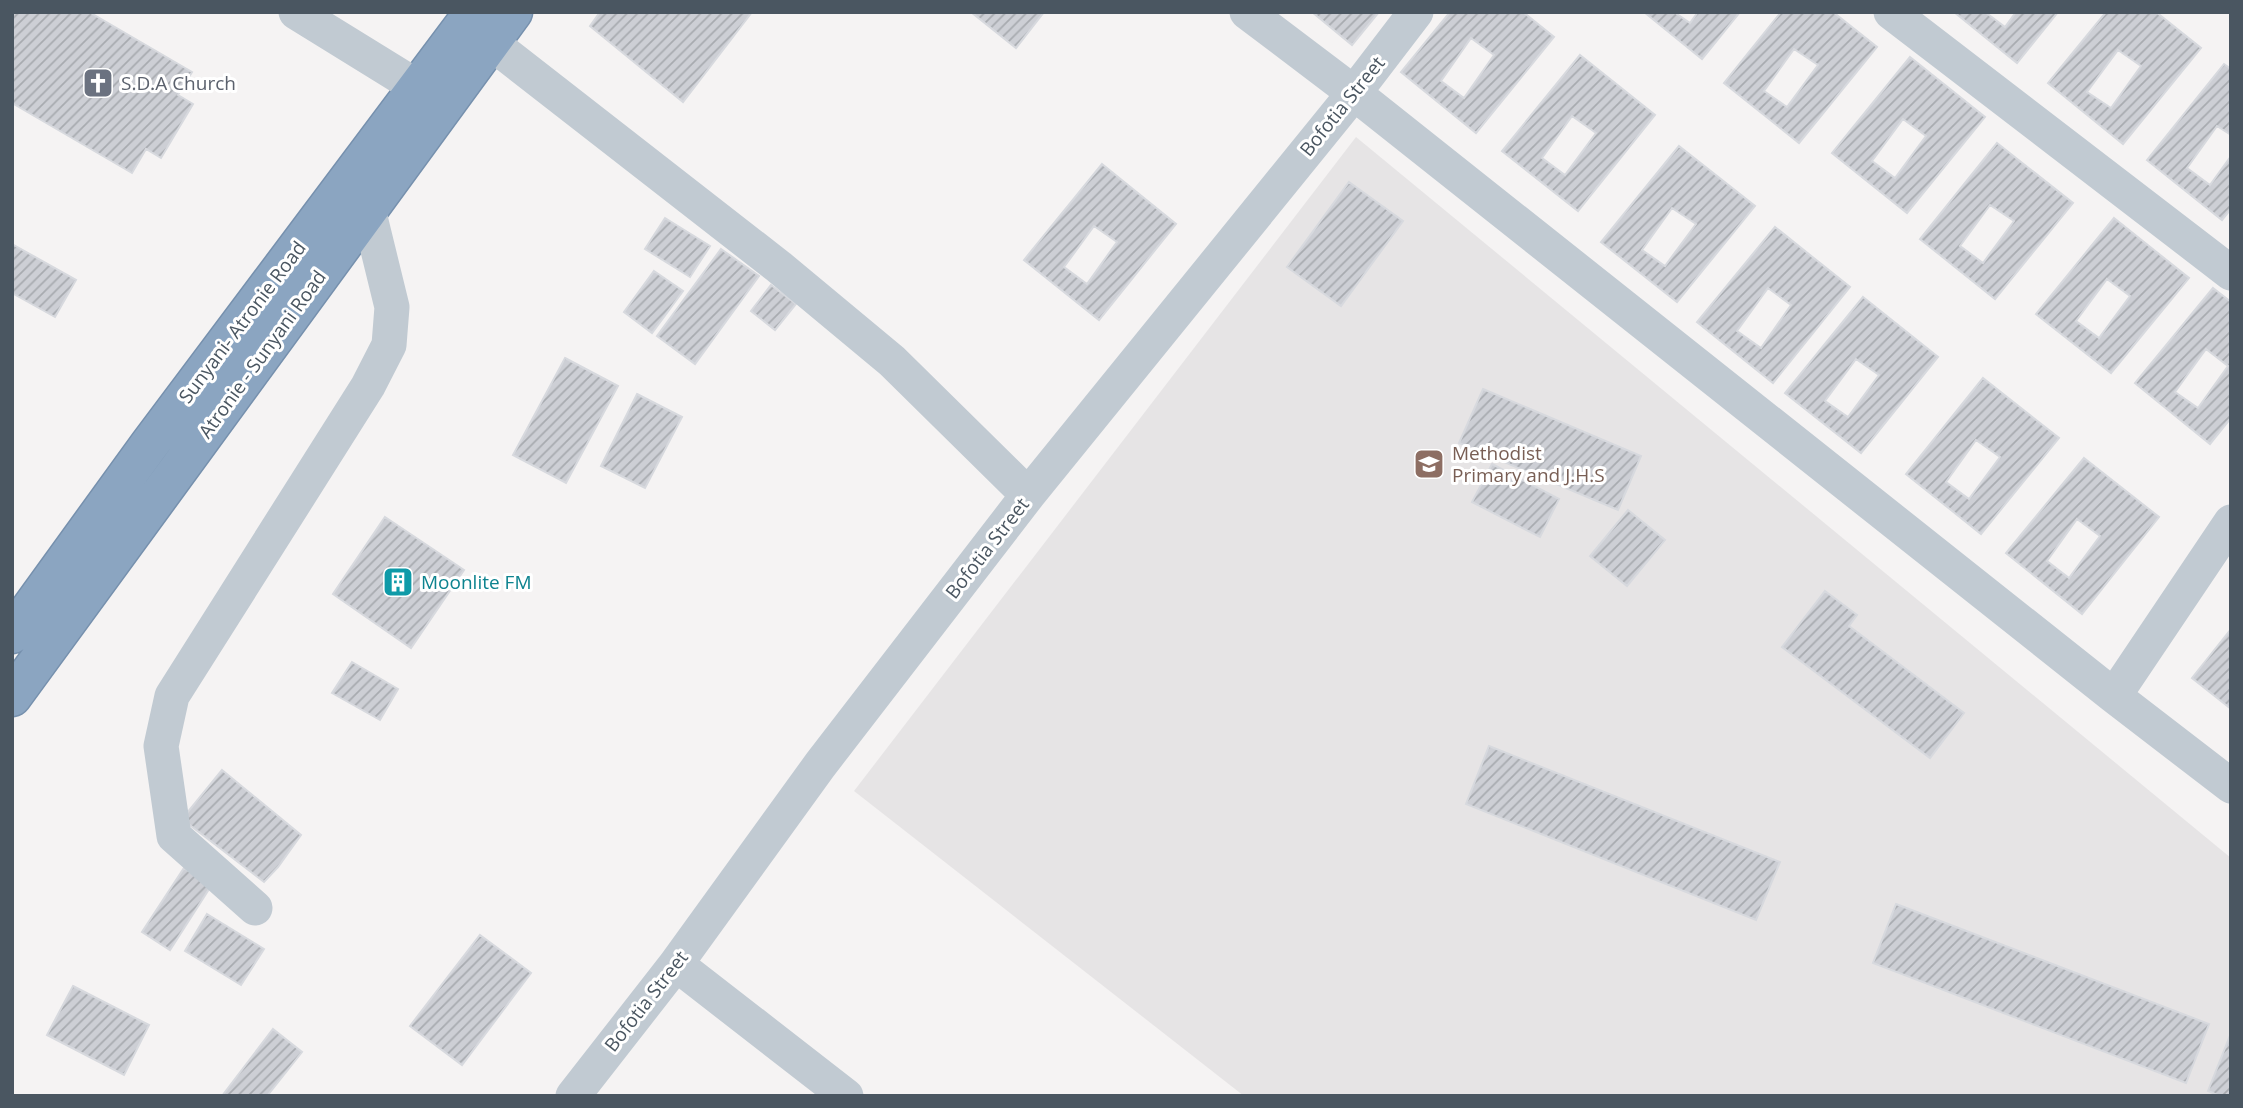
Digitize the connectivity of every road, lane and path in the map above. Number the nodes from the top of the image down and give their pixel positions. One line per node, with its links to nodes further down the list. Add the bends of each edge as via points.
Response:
1 (296, 12): 7 (street)
2 (513, 12): 6 (highway, Atronie - Sunyani Road)
3 (1247, 12): 8 (street)
4 (1416, 12): 8 (street, Bofotia Street)
5 (1891, 12): 10 (street)
6 (473, 21): 7 (highway, Sunyani- Atronie Road); 9 (highway, Atronie - Sunyani Road); 11 (street, via 892,361)
7 (419, 88): 13 (highway, Sunyani- Atronie Road)
8 (1354, 93): 11 (street, Bofotia Street); 15 (street)
9 (368, 209): 14 (highway, Atronie - Sunyani Road); 17 (street, via 392,307 389,345 368,386 172,696 161,746 174,836)
10 (2231, 273)
11 (1028, 495): 18 (street, Bofotia Street, via 820,765)
12 (2231, 522): 15 (street)
13 (12, 634)
14 (12, 696)
15 (2114, 696): 16 (street)
16 (2231, 786)
17 (255, 908)
18 (676, 964): 19 (street, Bofotia Street); 20 (street)
19 (573, 1096)
20 (846, 1096)

